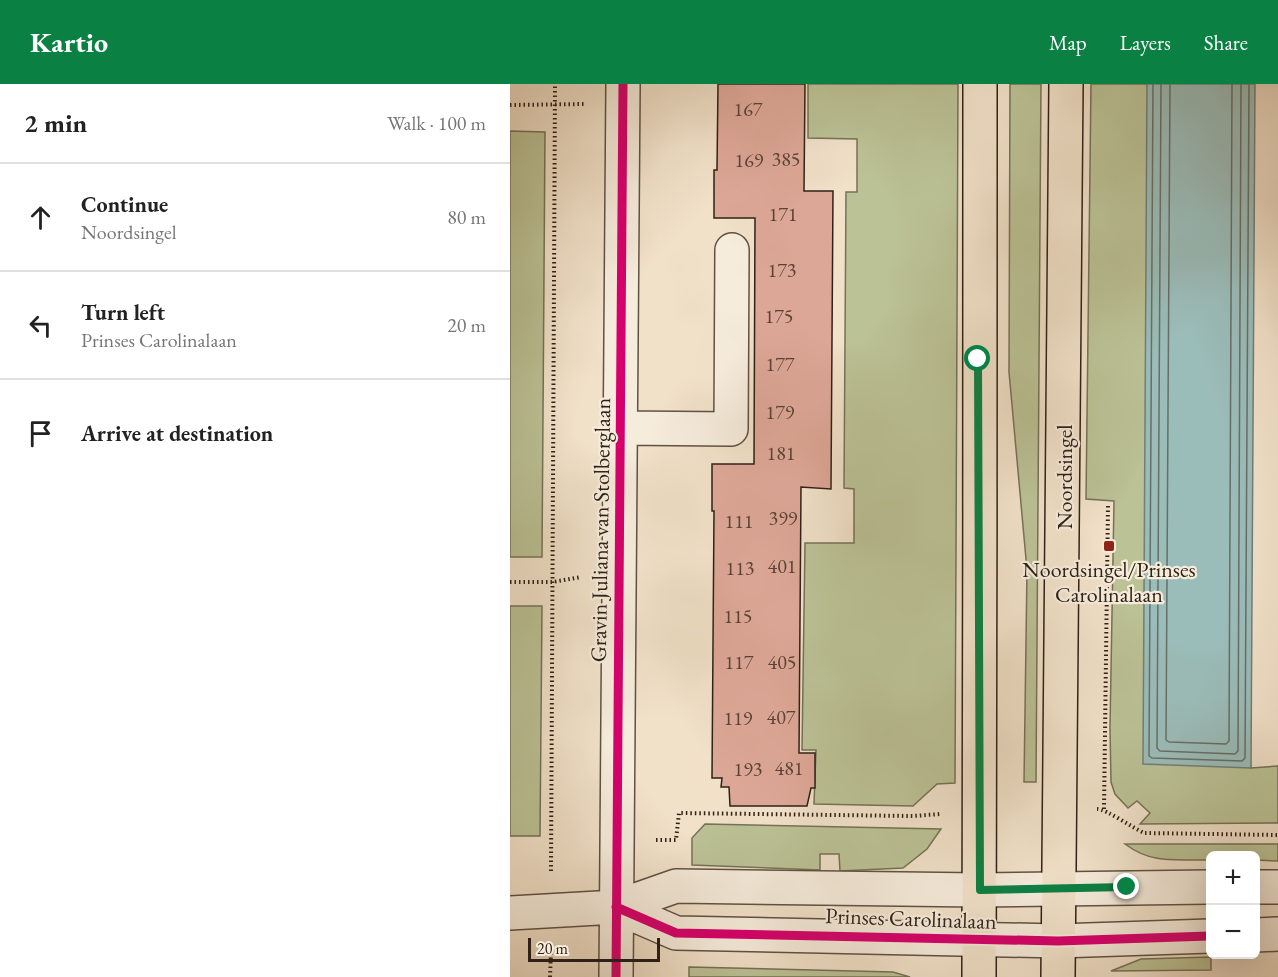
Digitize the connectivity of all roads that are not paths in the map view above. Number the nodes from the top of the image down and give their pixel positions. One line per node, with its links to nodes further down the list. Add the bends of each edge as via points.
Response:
1 (980, 84): 10 (main road)
2 (1066, 84): 9 (main road, Noordsingel)
3 (623, 94): 5 (street, Gravin Juliana van Stolberglaan)
4 (732, 250): 5 (street, via 731,429)
5 (620, 429): 11 (street, Gravin Juliana van Stolberglaan)
6 (1206, 887): 9 (street, Prinses Carolinalaan)
7 (1260, 887): 8 (street)
8 (1278, 887)
9 (1059, 889): 10 (street, Prinses Carolinalaan); 17 (main road, Noordsingel)
10 (980, 890): 11 (street, Prinses Carolinalaan, via 676,886); 16 (main road)
11 (616, 907): 12 (street, Prinses Carolinalaan); 16 (street, Prinses Carolinalaan, via 676,933); 18 (street, Gravin Juliana van Stolberglaan)
12 (510, 912)
13 (1278, 934): 14 (street)
14 (1260, 935)
15 (1206, 936): 17 (street, Prinses Carolinalaan)
16 (979, 940): 17 (street, Prinses Carolinalaan); 19 (main road)
17 (1058, 941): 20 (main road, Noordsingel)
18 (616, 977)
19 (979, 977)
20 (1058, 977)

